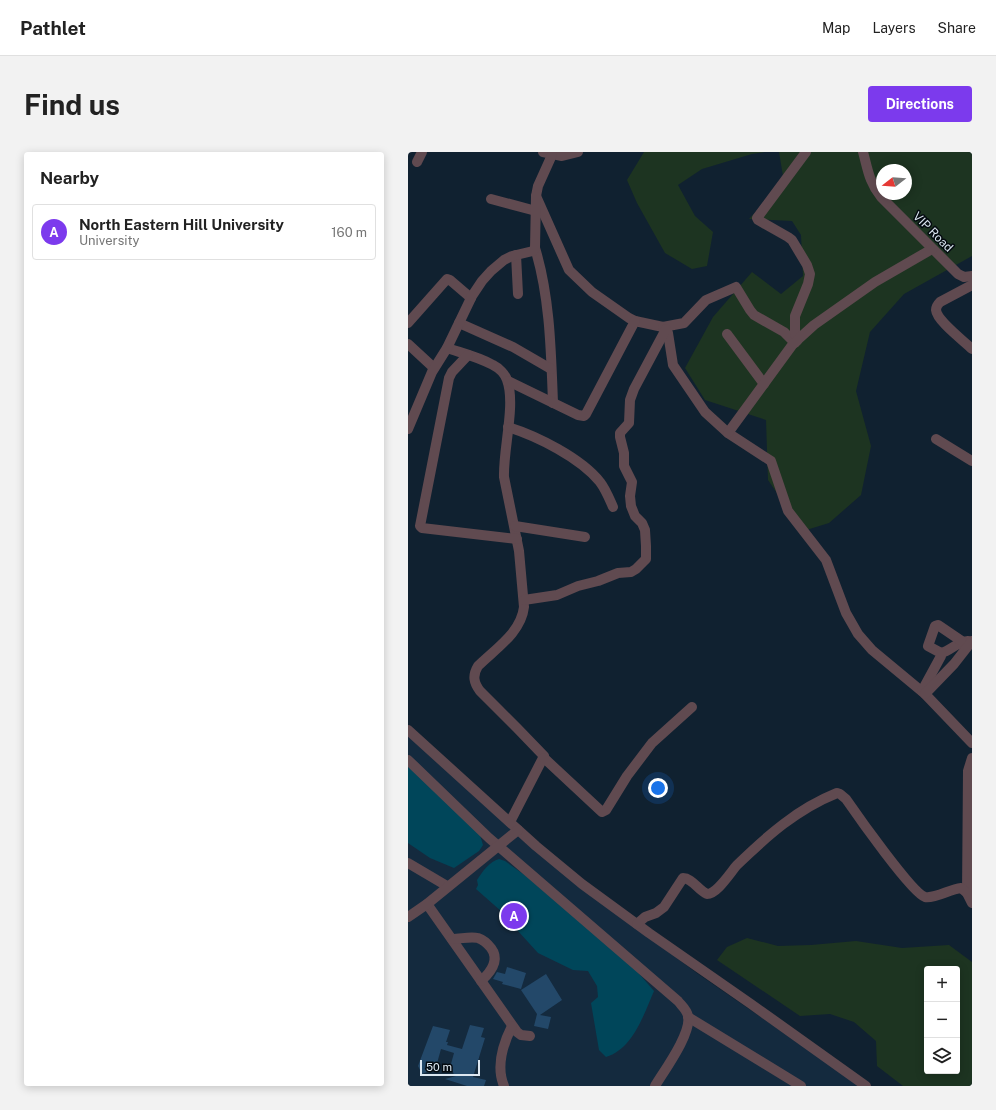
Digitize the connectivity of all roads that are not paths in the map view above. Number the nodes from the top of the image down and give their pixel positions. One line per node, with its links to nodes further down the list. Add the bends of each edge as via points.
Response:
1 (422, 152): 6 (street)
2 (578, 152): 5 (street, via 562,156)
3 (806, 152): 22 (street, via 757,218 792,240 809,269 810,280 795,316)
4 (863, 152): 11 (street, VIP Road, via 869,178 875,189)
5 (547, 153): 7 (street)
6 (417, 162)
7 (536, 196): 9 (street); 17 (street, via 569,270 604,301)
8 (491, 199): 9 (street)
9 (536, 211): 10 (street)
10 (535, 248): 12 (street); 28 (street, via 546,307)
11 (932, 249): 13 (street, VIP Road, via 958,274 964,277); 22 (street, via 874,282 814,325)
12 (516, 255): 15 (street); 16 (street, via 491,270)
13 (972, 276)
14 (972, 285): 25 (street, via 940,302 936,306 936,311 939,318)
15 (518, 294)
16 (471, 298): 18 (street, via 447,279); 19 (street)
17 (635, 322): 20 (street); 31 (street, via 586,414 581,416)
18 (408, 323)
19 (459, 323): 24 (street); 28 (street, via 513,347)
20 (665, 328): 22 (street, via 684,322 706,300 736,287 754,315); 34 (street, via 668,333 671,360 676,371 705,412); 41 (street, via 634,389 630,400 629,423 620,433 624,466 632,482 631,506 645,530 646,559 631,572 618,573 557,595)
21 (727, 334): 30 (street)
22 (796, 342): 30 (street)
23 (408, 344): 27 (street)
24 (447, 348): 26 (street); 27 (street)
25 (972, 349)
26 (468, 355): 29 (street, via 493,365 502,371); 40 (street, via 449,378 420,526)
27 (434, 368): 33 (street)
28 (551, 369): 31 (street)
29 (508, 381): 31 (street); 32 (street)
30 (764, 384): 34 (street)
31 (553, 402)
32 (508, 427): 37 (street, via 543,441 582,466 600,482); 38 (street, via 503,466)
33 (408, 429)
34 (728, 433): 44 (street, via 772,461 788,511 826,560 846,613 858,634 872,650)
35 (936, 439): 36 (street)
36 (972, 461)
37 (613, 507)
38 (515, 526): 39 (street); 40 (street)
39 (585, 537)
40 (517, 539): 41 (street)
41 (524, 600): 48 (street, via 523,614 518,626 478,666 474,678 480,691 528,738)
42 (969, 642): 43 (street); 43 (street, via 936,625 928,646); 44 (street, via 954,664)
43 (941, 653): 44 (street, via 942,656)
44 (923, 692): 47 (street)
45 (692, 707): 48 (street, via 652,743 606,810 602,812)
46 (408, 730): 51 (street)
47 (972, 743)
48 (544, 758): 51 (street)
49 (972, 758): 56 (street, via 968,771)
50 (408, 760): 53 (street)
51 (510, 822): 52 (street)
52 (518, 830): 53 (street); 60 (street, via 559,865)
53 (499, 847): 55 (street); 63 (street, via 678,1001)
54 (408, 863): 55 (street)
55 (447, 886): 58 (street)
56 (967, 893): 57 (street); 60 (street, via 961,888 929,897 921,895 901,873 846,799 836,793 806,808 780,826 736,866 714,892 704,892 689,879 683,878 664,907)
57 (972, 903)
58 (427, 904): 59 (street); 61 (street)
59 (408, 917)
60 (637, 924): 69 (street)
61 (452, 939): 62 (street); 62 (street, via 479,939 492,950 494,964)
62 (481, 982): 64 (street)
63 (688, 1017): 67 (street, via 687,1032); 68 (street)
64 (512, 1026): 65 (street, via 519,1034); 66 (street, via 500,1068)
65 (530, 1036)
66 (504, 1086)
67 (655, 1086)
68 (801, 1086)
69 (866, 1086)

